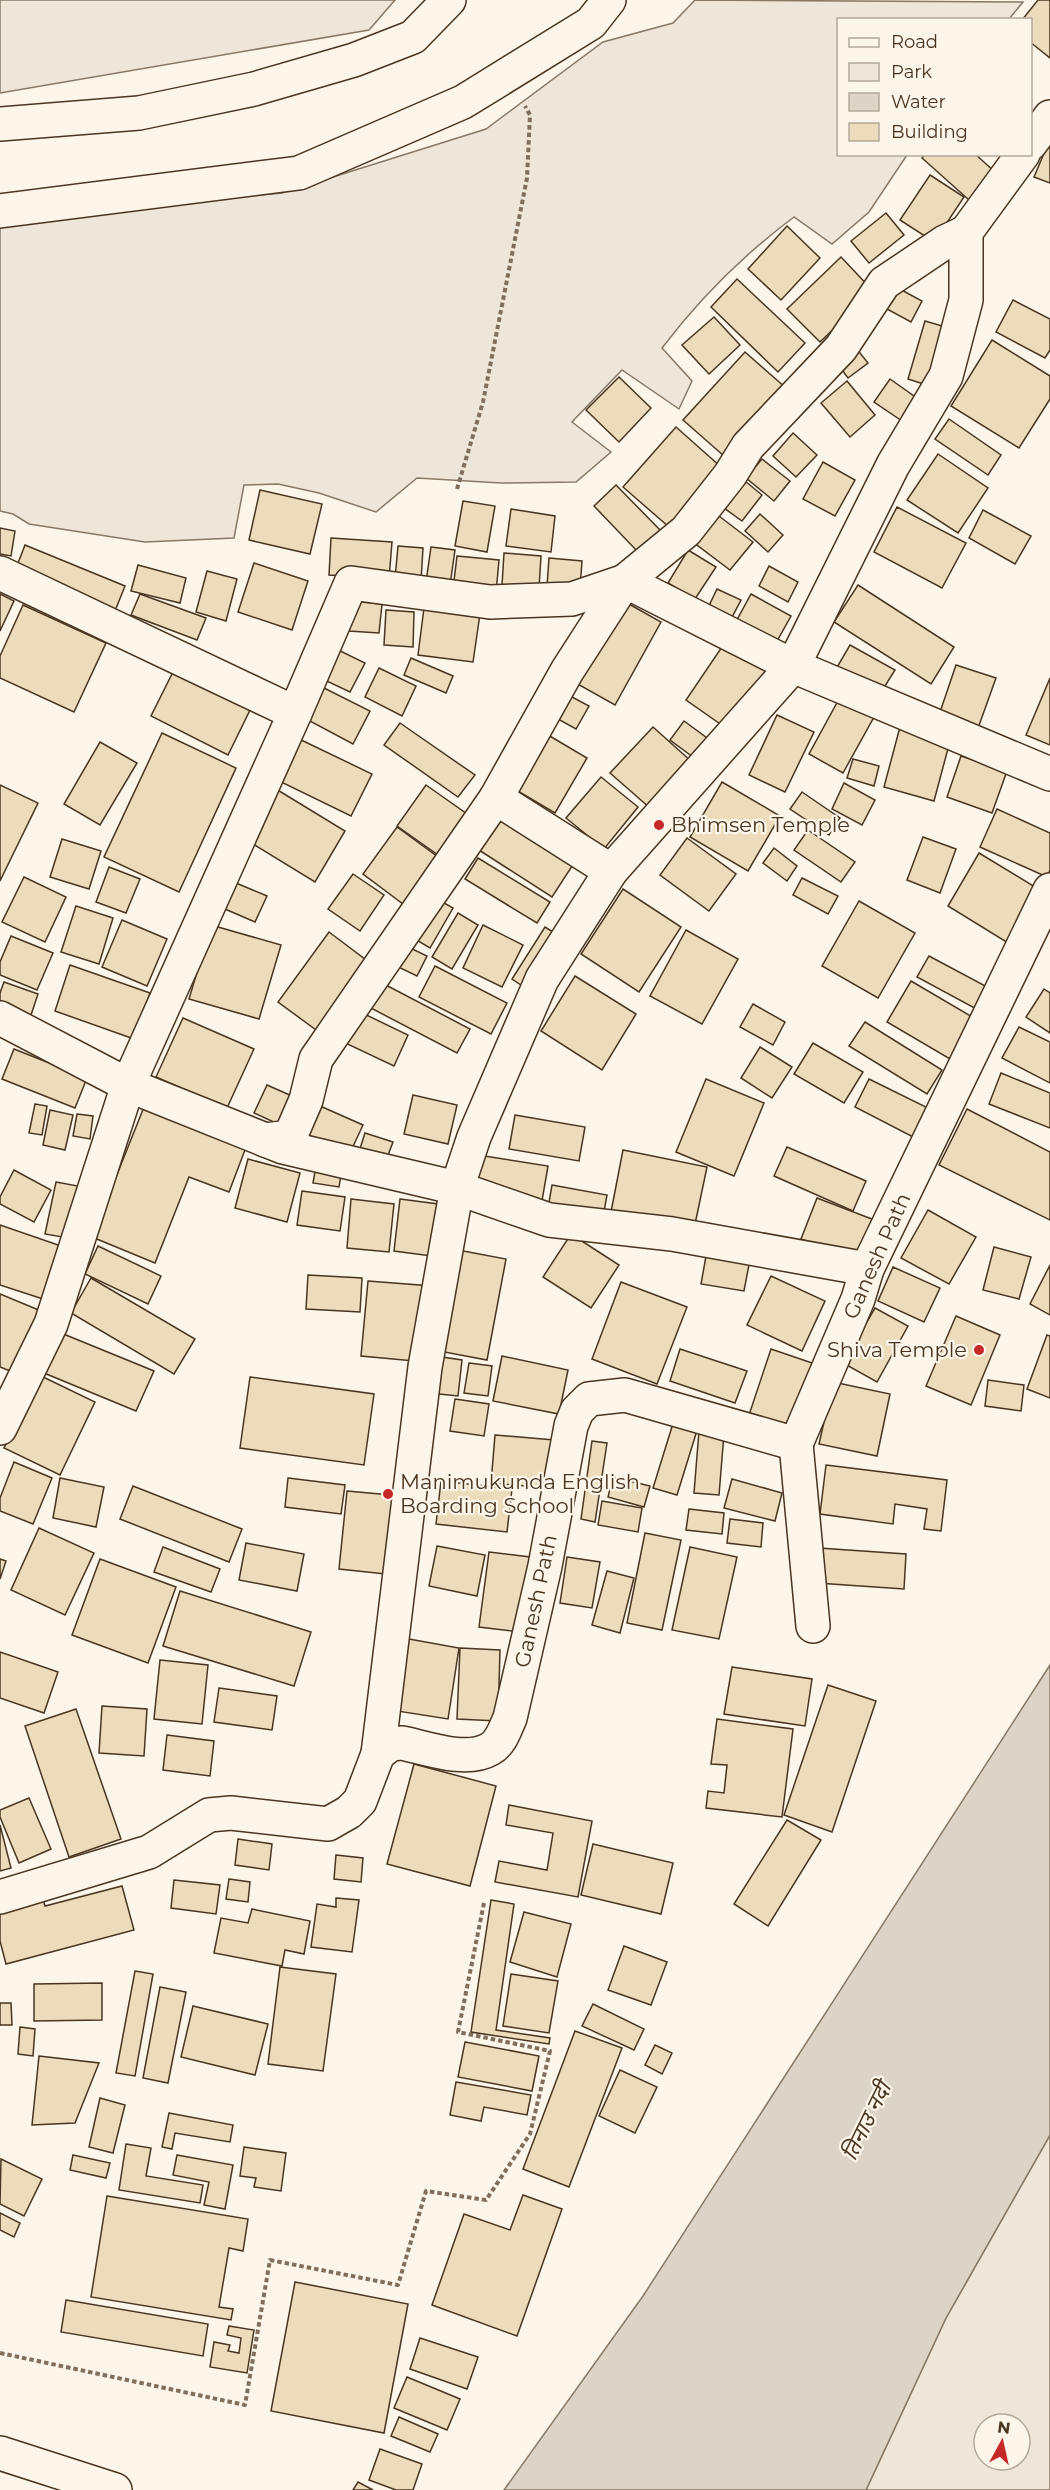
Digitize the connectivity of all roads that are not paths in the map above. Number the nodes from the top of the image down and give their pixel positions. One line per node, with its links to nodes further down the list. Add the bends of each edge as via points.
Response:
1 (449, 0): 4 (main road, via 413,37 354,60 254,89 139,113)
2 (609, 0): 7 (main road, via 591,24 463,102 299,173)
3 (1050, 117): 5 (main road)
4 (0, 124)
5 (1032, 141)
6 (1022, 156): 8 (main road)
7 (0, 211)
8 (966, 232): 10 (main road, via 884,284 841,348 748,446 686,531); 11 (main road, via 966,300 946,376 893,465)
9 (0, 573): 12 (main road)
10 (625, 581): 11 (main road); 12 (main road, via 572,599 490,603 351,583); 14 (main road, via 567,671)
11 (793, 666): 13 (main road); 15 (main road)
12 (295, 713): 18 (main road)
13 (1050, 774)
14 (496, 798): 15 (main road); 19 (main road, via 316,1059 306,1100 290,1137)
15 (611, 871): 20 (main road, via 542,979 474,1137)
16 (1050, 890): 21 (main road, Ganesh Path)
17 (0, 1018): 18 (main road)
18 (128, 1085): 19 (main road); 22 (main road, via 51,1324)
19 (266, 1140): 20 (main road)
20 (457, 1188): 21 (main road, via 549,1220 672,1234); 26 (main road, via 425,1367)
21 (867, 1269): 24 (main road, Ganesh Path)
22 (9, 1385): 23 (main road)
23 (0, 1428)
24 (796, 1444): 25 (main road); 26 (main road, Ganesh Path, via 625,1395 589,1399 577,1411 571,1426 542,1583 510,1718 501,1738 491,1749 471,1756 402,1743 391,1744)
25 (813, 1626)
26 (378, 1754): 27 (main road, via 360,1801 350,1812 328,1824 231,1813 209,1815 149,1852)
27 (0, 1897)
28 (0, 2453): 29 (main road)
29 (115, 2490)

